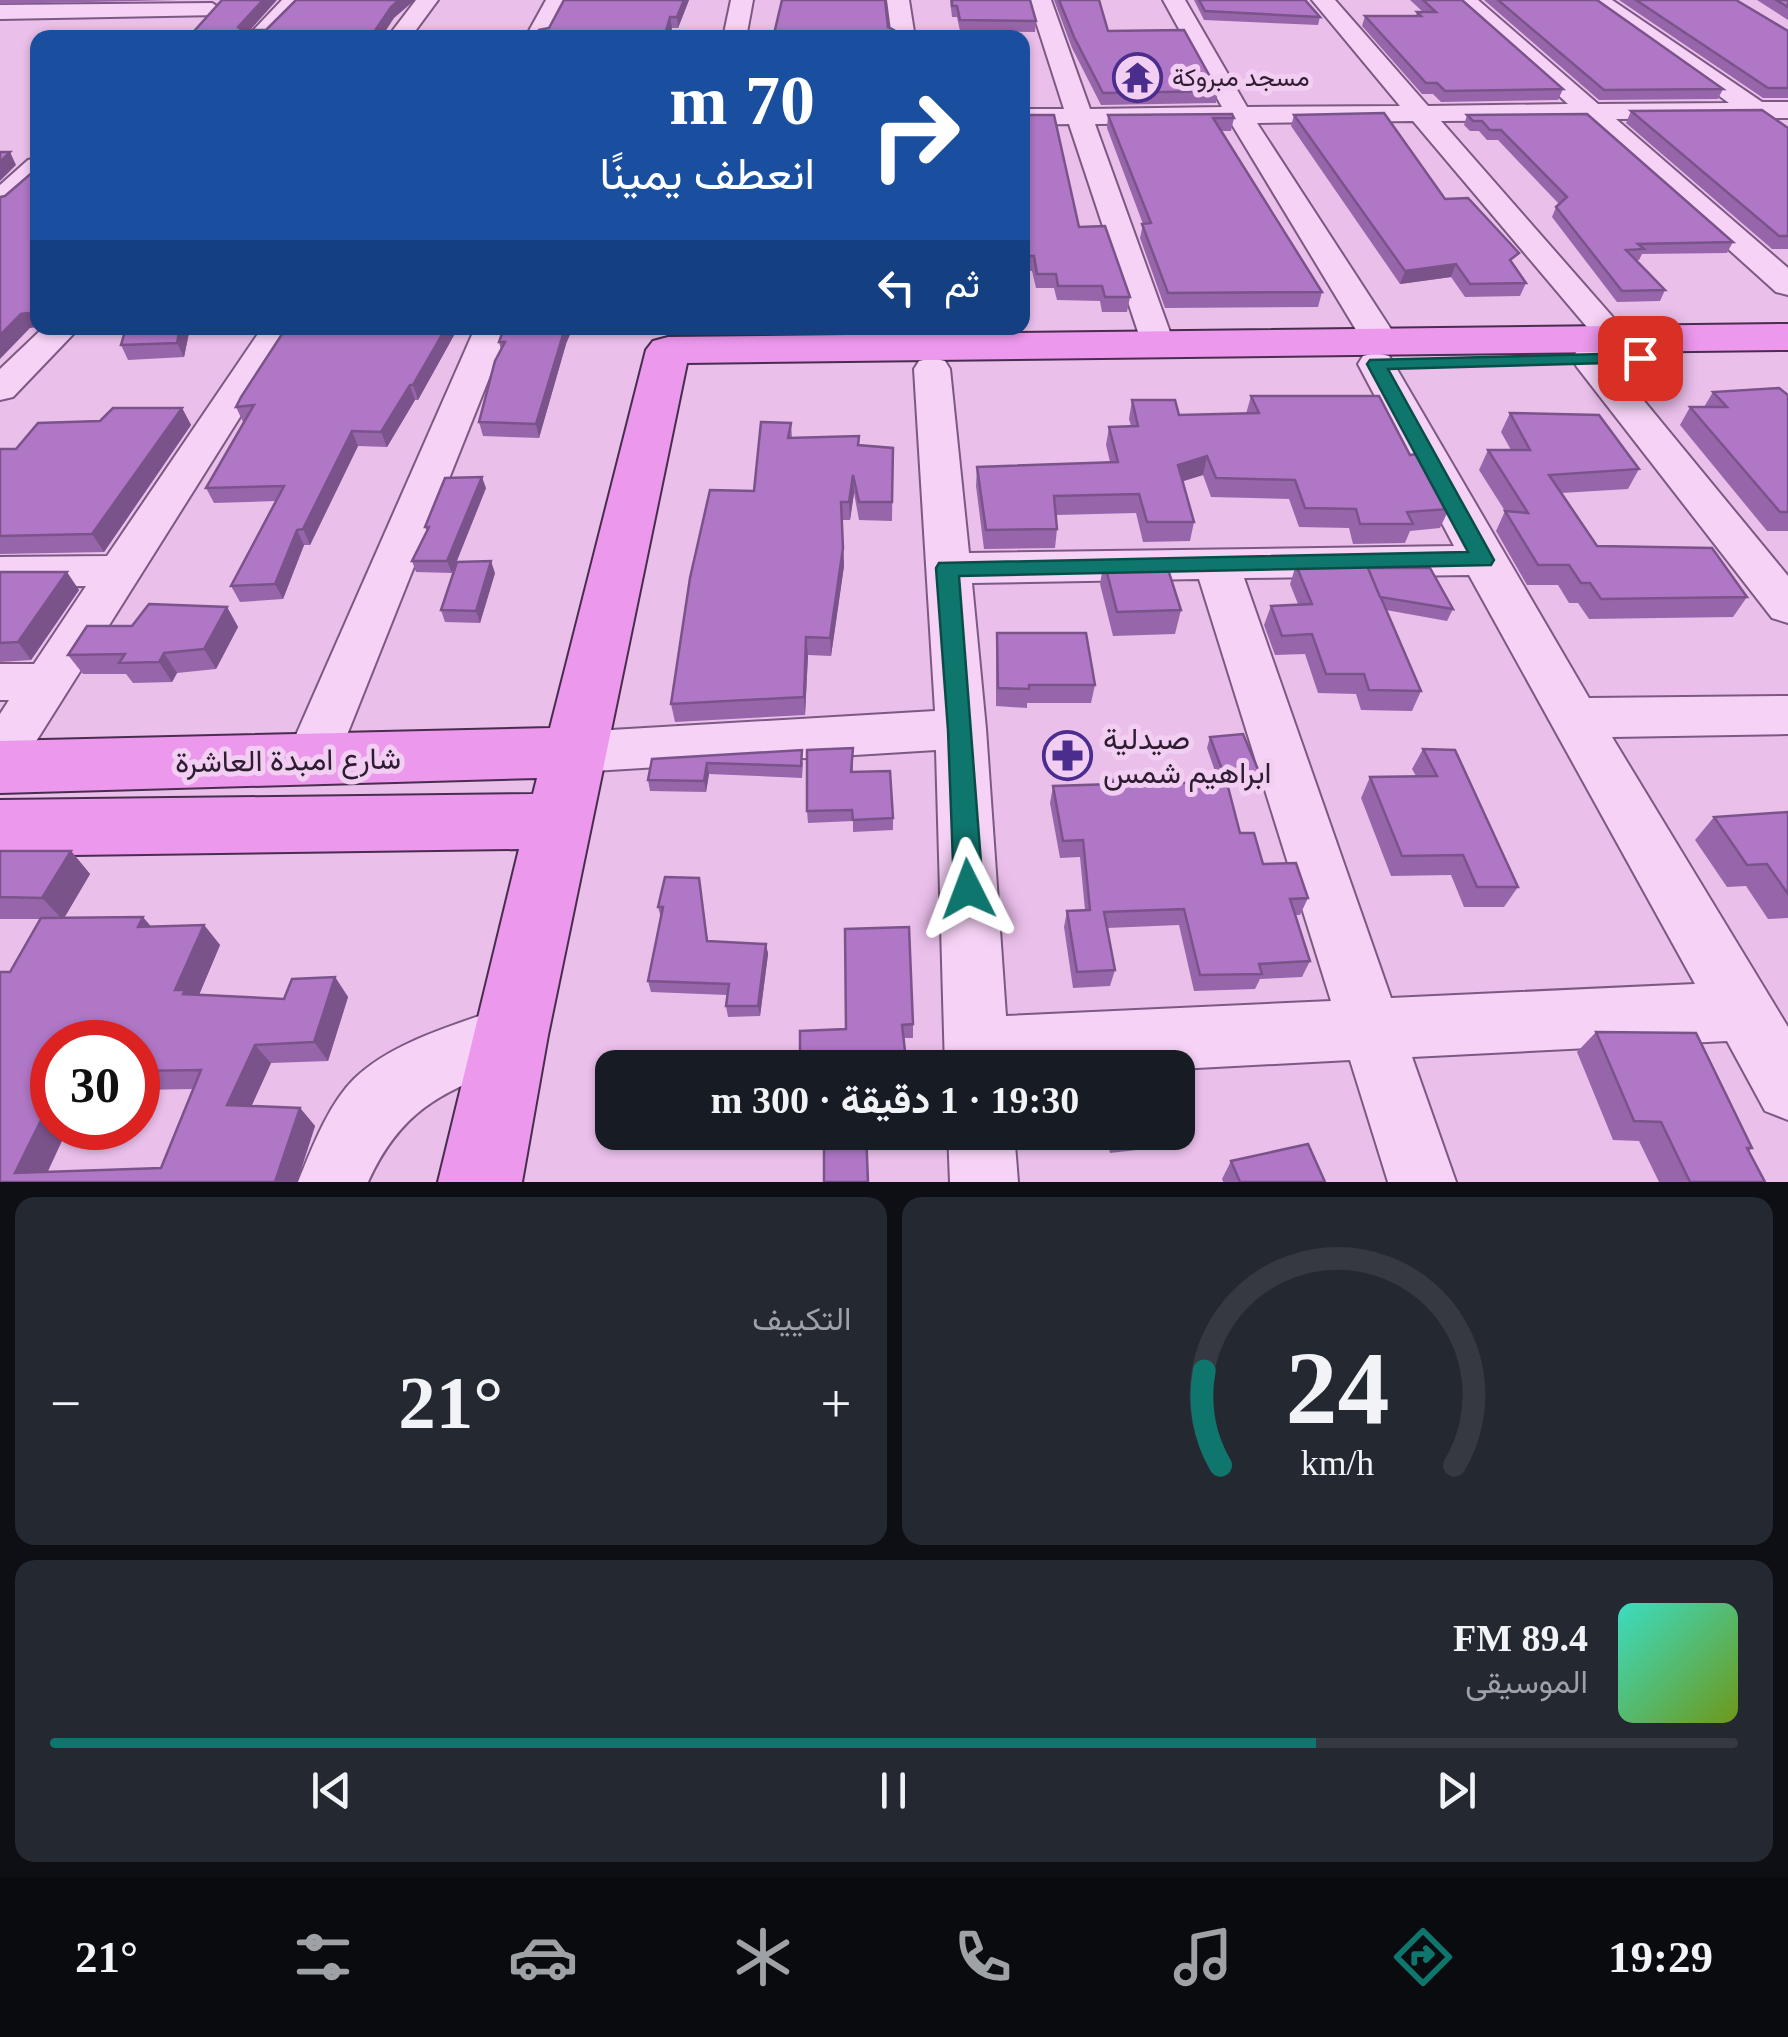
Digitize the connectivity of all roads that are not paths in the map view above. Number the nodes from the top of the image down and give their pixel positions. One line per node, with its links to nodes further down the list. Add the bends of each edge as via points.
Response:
1 (294, 0): 14 (street)
2 (427, 0): 15 (street)
3 (557, 0): 16 (street)
4 (742, 0): 17 (street)
5 (898, 0): 18 (street)
6 (1040, 0): 24 (street)
7 (1174, 0): 23 (street)
8 (1323, 0): 22 (street)
9 (1465, 0): 21 (street)
10 (1598, 0): 20 (street)
11 (219, 5): 12 (street); 13 (street)
12 (0, 12)
13 (191, 30)
14 (265, 30)
15 (404, 30)
16 (540, 30)
17 (736, 30)
18 (903, 30)
19 (1788, 110): 20 (street)
20 (1757, 111): 21 (street); 26 (street)
21 (1590, 112): 22 (street); 30 (street)
22 (1420, 114): 23 (street); 37 (street)
23 (1239, 115): 24 (street); 39 (street)
24 (1078, 116): 25 (street); 35 (street)
25 (1030, 117)
26 (1788, 133)
27 (30, 157): 28 (street)
28 (0, 201): 29 (street)
29 (30, 201)
30 (1788, 285)
31 (55, 335): 41 (street)
32 (275, 335): 46 (street)
33 (489, 335): 56 (street)
34 (1788, 337): 37 (main road)
35 (1157, 346): 36 (main road); 39 (main road)
36 (933, 348): 38 (main road); 39 (main road); 45 (street)
37 (1602, 349): 39 (main road); 40 (main road); 42 (street)
38 (668, 350): 53 (main road)
39 (1379, 353): 43 (street)
40 (1788, 356)
41 (0, 389)
42 (1768, 557): 48 (street)
43 (1483, 560): 44 (street); 51 (street)
44 (1218, 565): 45 (street); 62 (street)
45 (947, 568): 52 (street)
46 (119, 571): 47 (street); 49 (street)
47 (0, 572)
48 (1788, 607)
49 (24, 682): 54 (street)
50 (1788, 715): 51 (street)
51 (1576, 718): 61 (street)
52 (961, 730): 53 (street); 64 (street)
53 (577, 752): 55 (main road, شارع امبدة العاشرة); 59 (main road)
54 (0, 755)
55 (440, 757): 56 (main road, شارع امبدة العاشرة); 58 (main road)
56 (311, 760): 57 (main road, شارع امبدة العاشرة)
57 (0, 767)
58 (416, 822): 59 (main road); 60 (main road)
59 (561, 822): 63 (main road)
60 (0, 828)
61 (1743, 1012): 62 (street); 66 (street)
62 (1371, 1029): 65 (street); 71 (street)
63 (510, 1035): 68 (street, via 389,1092 369,1111); 69 (main road)
64 (977, 1050)
65 (1086, 1050)
66 (1788, 1088)
67 (982, 1150): 70 (street)
68 (332, 1182)
69 (480, 1182)
70 (984, 1182)
71 (1422, 1182)

